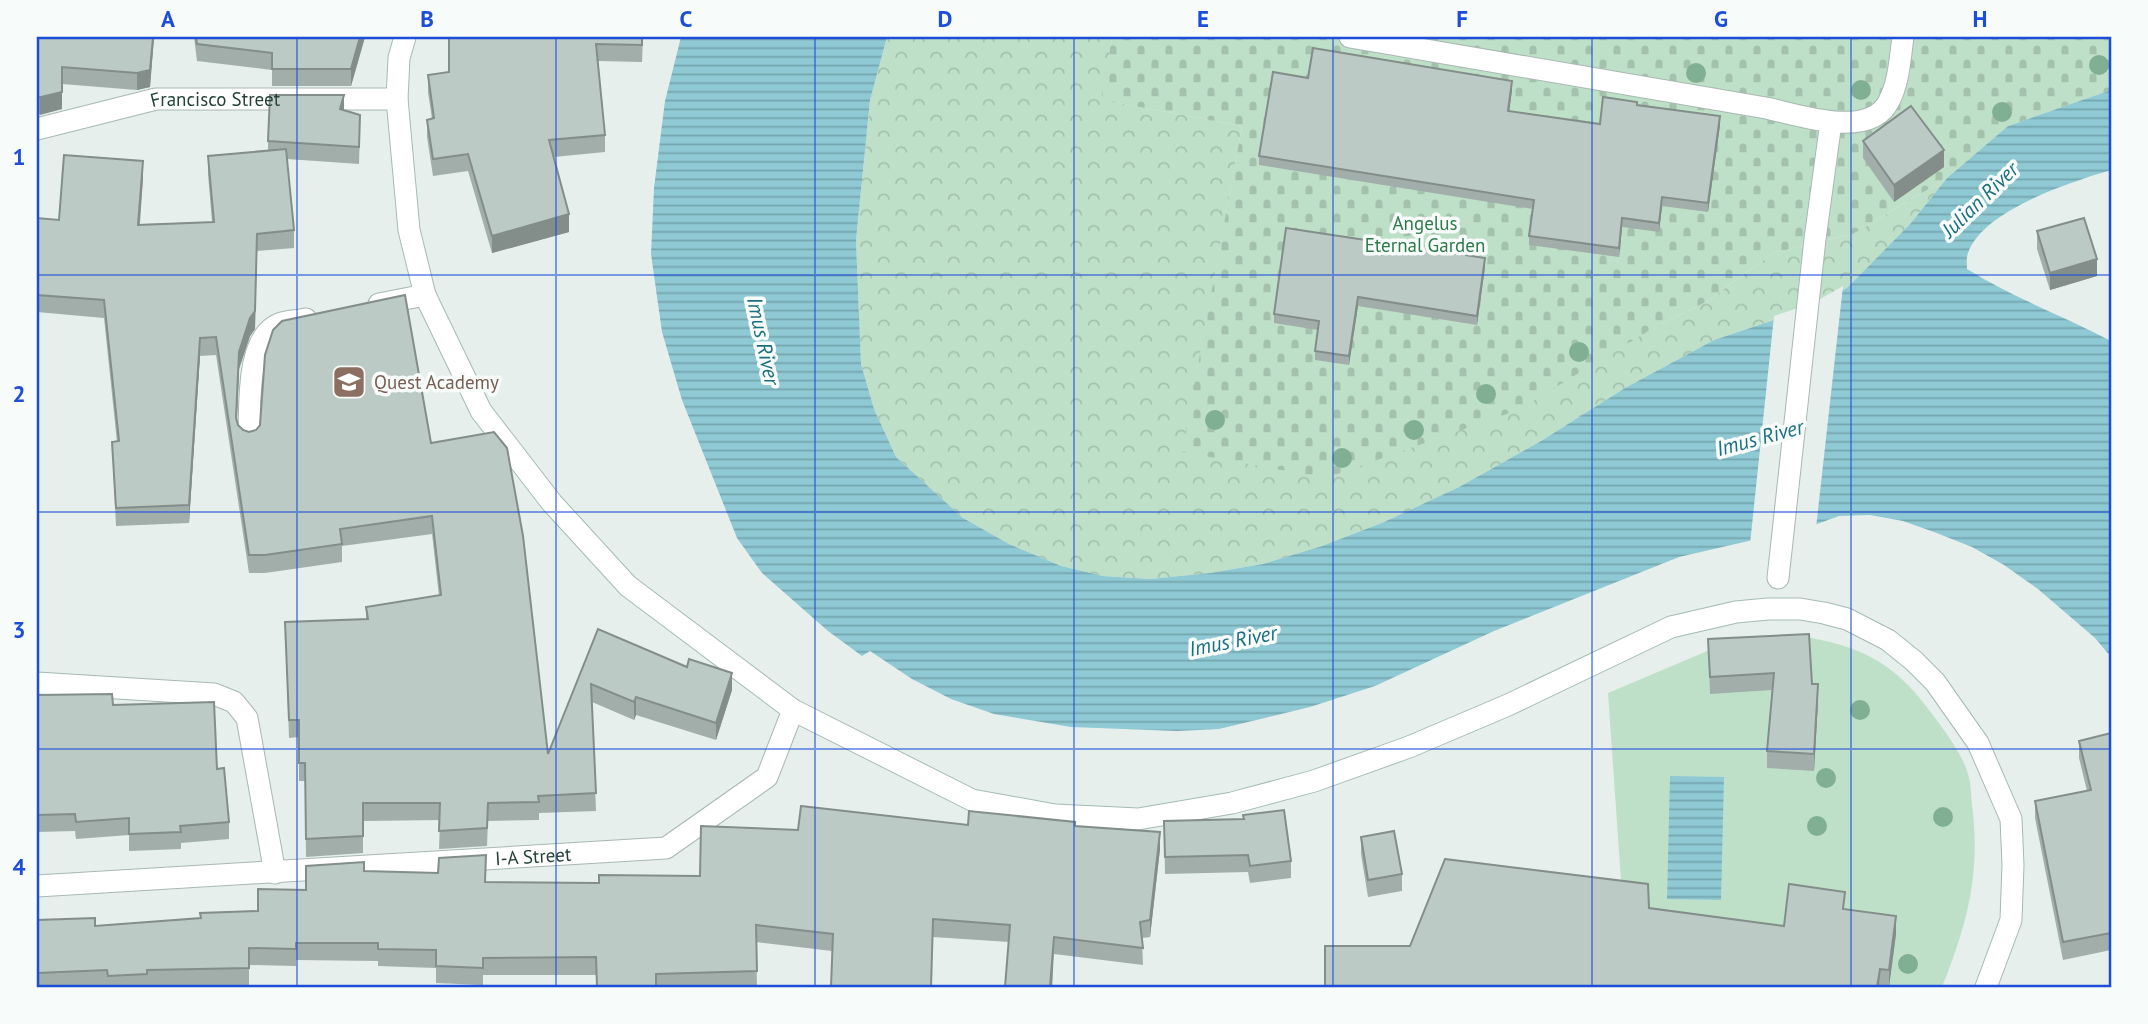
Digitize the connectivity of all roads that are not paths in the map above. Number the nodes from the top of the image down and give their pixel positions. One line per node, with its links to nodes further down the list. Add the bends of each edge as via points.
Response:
1 (405, 37): 4 (main road)
2 (1350, 37): 5 (main road)
3 (1903, 37): 5 (main road, via 1895,87 1885,108 1867,120)
4 (397, 99): 6 (main road, Francisco Street, via 156,99); 7 (main road, via 409,230)
5 (1831, 122): 11 (main road)
6 (37, 129)
7 (425, 295): 8 (main road); 13 (main road, via 481,411 552,503 628,586)
8 (357, 309)
9 (331, 314): 10 (main road, via 277,325 262,340 252,370)
10 (249, 436)
11 (1778, 578)
12 (37, 683): 14 (main road, via 214,694 234,702 247,718)
13 (793, 710): 14 (main road, I-A Street, via 767,777 666,848); 16 (main road, via 972,800 1055,815 1138,819 1232,803 1314,781 1409,747 1671,627 1736,612 1800,609 1824,613 1888,640 1935,682 1978,743 2011,819 2011,920)
14 (275, 873): 15 (main road, I-A Street)
15 (37, 886)
16 (1986, 987)

